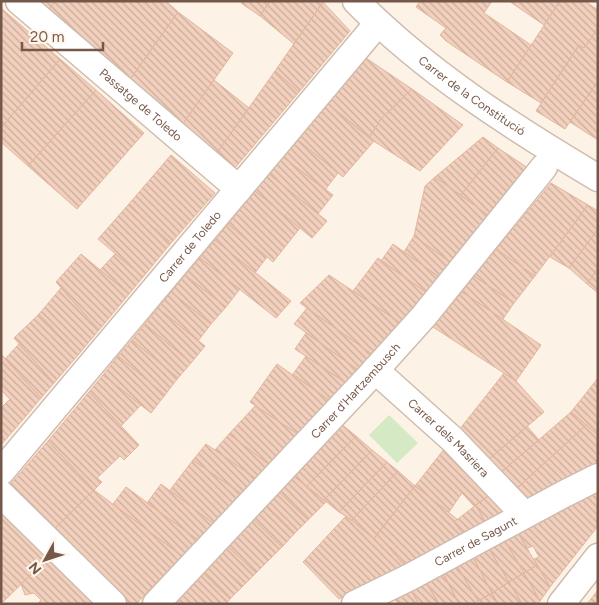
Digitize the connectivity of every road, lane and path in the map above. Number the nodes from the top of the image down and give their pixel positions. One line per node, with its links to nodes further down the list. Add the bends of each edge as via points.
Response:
1 (19, 1): 6 (street, Passatge de Toledo)
2 (356, 1): 3 (street, Carrer de la Constitució)
3 (378, 23): 5 (street, Carrer de la Constitució, via 452,83); 6 (street, Carrer de Toledo)
4 (544, 167): 7 (street, Carrer d'Hartzembusch, via 424,316)
5 (598, 178)
6 (239, 189): 8 (street, Carrer de Toledo)
7 (375, 370): 11 (street, Carrer dels Masriera, via 452,439); 14 (street, Carrer d'Hartzembusch)
8 (1, 472)
9 (598, 477): 15 (street, Carrer de Sagunt)
10 (1, 494): 13 (street)
11 (519, 510)
12 (598, 557): 16 (street)
13 (113, 604)
14 (156, 604)
15 (355, 604)
16 (562, 604)

